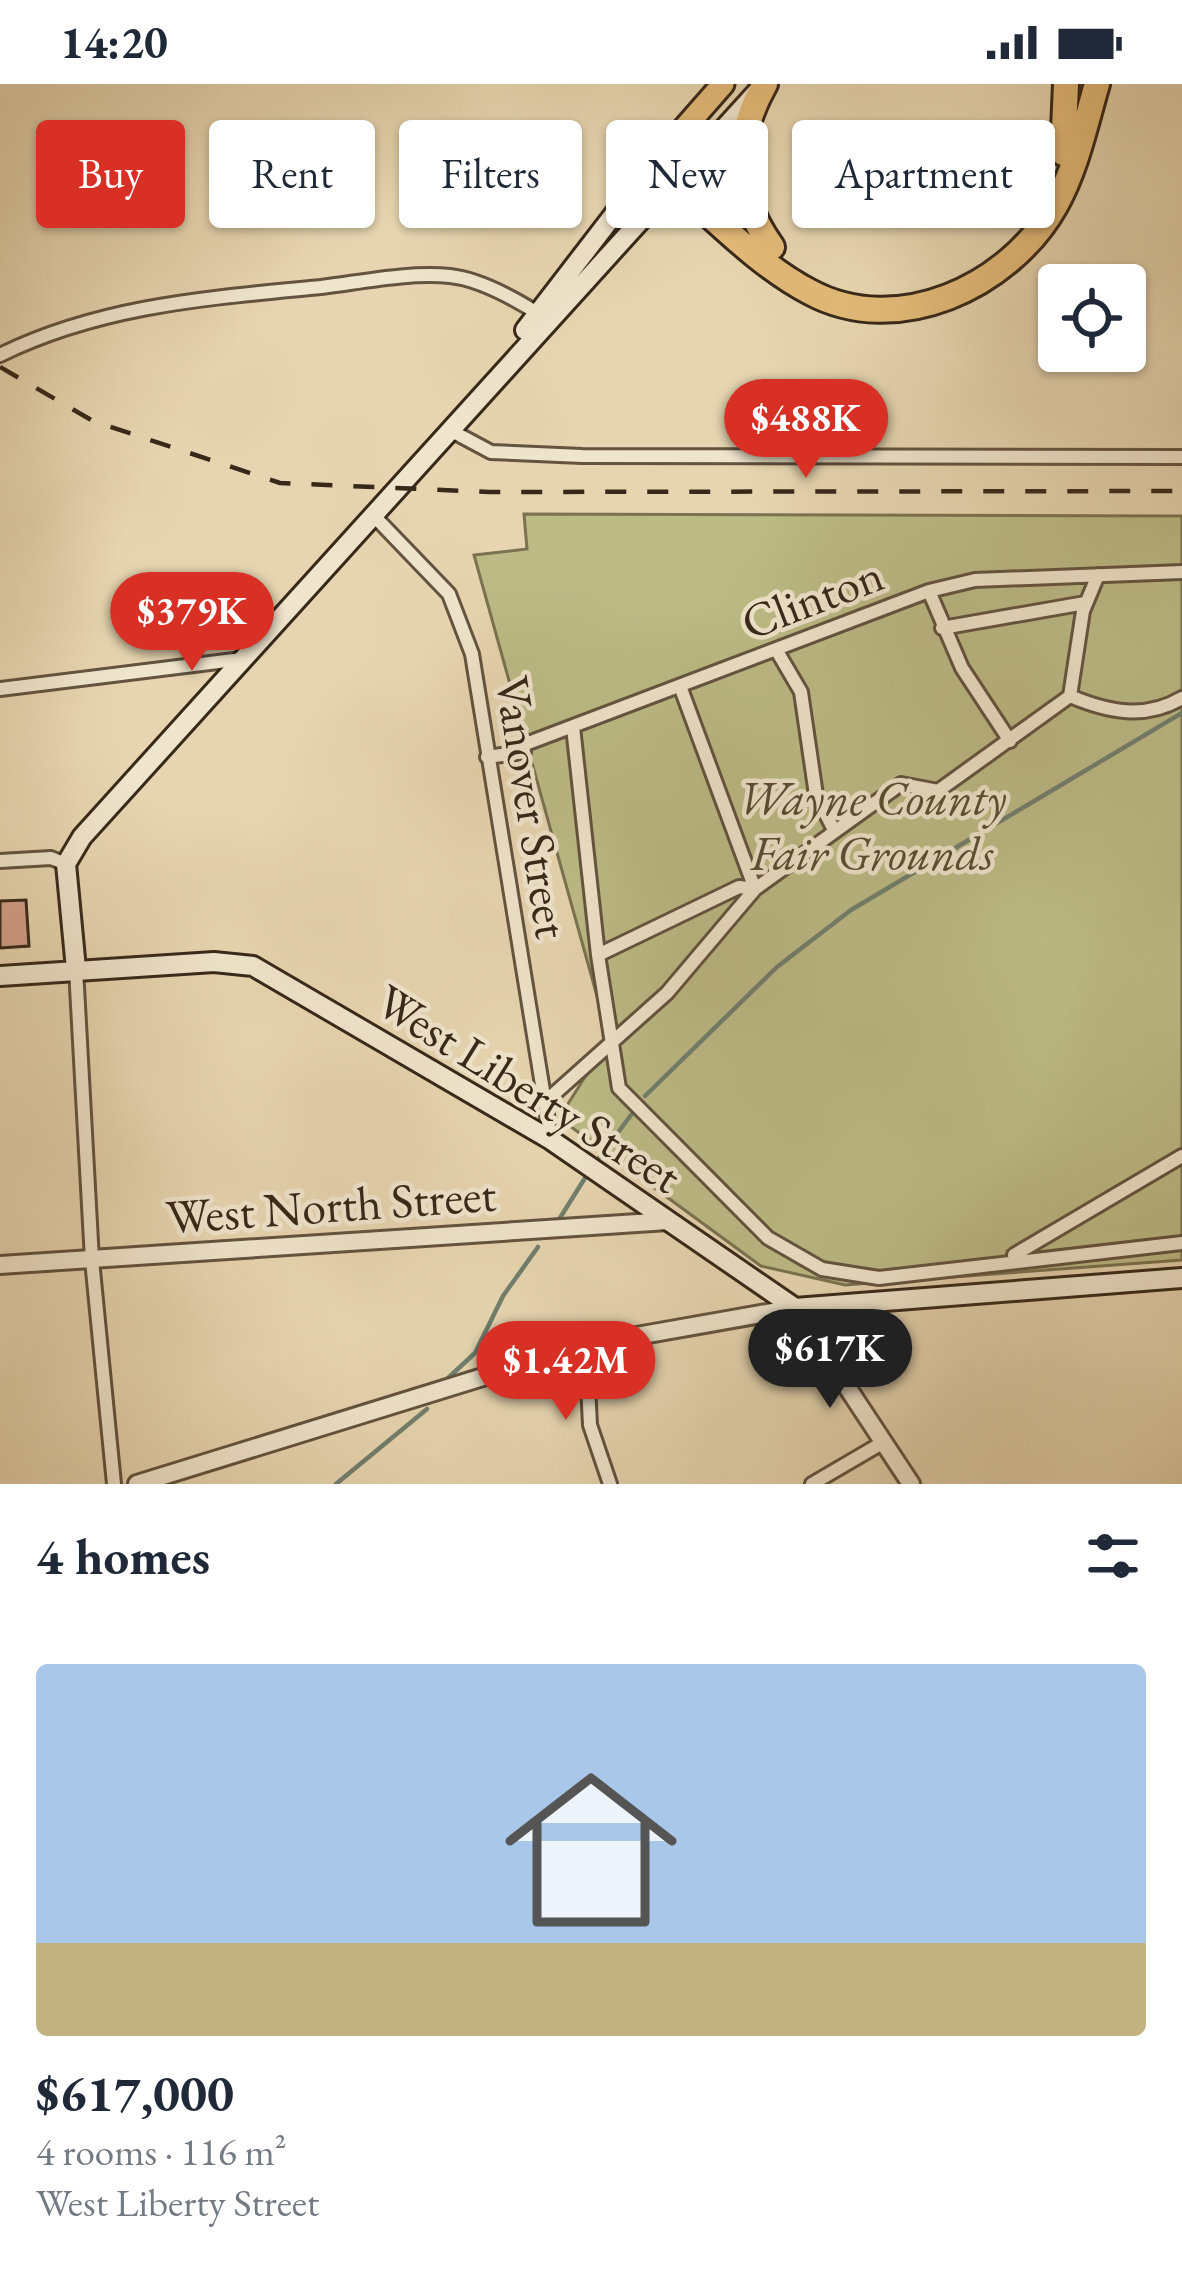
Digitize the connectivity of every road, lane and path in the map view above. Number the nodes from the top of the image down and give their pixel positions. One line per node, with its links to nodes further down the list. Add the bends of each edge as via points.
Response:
1 (723, 84): 5 (highway)
2 (765, 84): 6 (main road); 11 (highway, via 746,116 740,159 748,208)
3 (1066, 84): 11 (highway, via 1067,132 1048,190 1016,235 962,276 914,293 863,295 810,277)
4 (1097, 84): 9 (highway, via 1065,185 1036,234 977,283 917,307 868,310 809,292)
5 (691, 120)
6 (732, 120)
7 (607, 228): 12 (main road)
8 (629, 228): 12 (main road)
9 (735, 228)
10 (746, 228): 11 (highway)
11 (772, 247)
12 (542, 317): 13 (street, via 452,276 395,279 178,302 75,323); 14 (main road)
13 (0, 355)
14 (448, 429): 15 (street, via 491,452 604,457); 16 (main road)
15 (1182, 458)
16 (375, 518): 23 (main road); 30 (street, Vanover Street, via 449,594 472,654)
17 (1182, 572): 18 (street, Clinton)
18 (1098, 575): 19 (street, Clinton, via 975,580); 20 (street)
19 (929, 591): 21 (street); 22 (street, Clinton)
20 (1085, 603): 21 (street); 26 (street)
21 (943, 628): 29 (street)
22 (777, 651): 24 (street, Clinton); 31 (street, via 801,692 816,795)
23 (243, 659): 25 (street); 33 (main road, via 82,836)
24 (680, 686): 28 (street, Clinton); 34 (street)
25 (0, 689)
26 (1070, 696): 27 (street, via 1104,710 1142,712); 29 (street)
27 (1182, 698)
28 (573, 727): 30 (street, Clinton, via 523,745 524,752); 35 (street)
29 (1010, 741): 31 (street, via 938,791 901,784)
30 (488, 757): 39 (street, Vanover Street)
31 (833, 828): 34 (street)
32 (0, 861): 33 (street)
33 (66, 864): 36 (main road)
34 (755, 889): 35 (street, via 739,887); 38 (street, via 667,993)
35 (598, 955): 38 (street)
36 (76, 969): 37 (main road, West Liberty Street); 40 (main road, West Liberty Street, via 253,966); 45 (street)
37 (0, 976)
38 (609, 1040): 39 (street); 44 (street, via 619,1088 793,1256 879,1278)
39 (545, 1102): 40 (street, Vanover Street)
40 (551, 1140): 42 (main road, West Liberty Street)
41 (1182, 1156): 44 (street)
42 (668, 1221): 45 (street, West North Street); 49 (main road, West Liberty Street)
43 (1182, 1243): 44 (street)
44 (1007, 1259): 48 (street)
45 (92, 1260): 46 (street, West North Street); 52 (street)
46 (0, 1265)
47 (1182, 1278): 48 (main road)
48 (1010, 1292): 49 (main road)
49 (795, 1308): 50 (street); 51 (street, West Liberty Street)
50 (586, 1346): 53 (street); 54 (street, via 590,1425)
51 (882, 1443): 55 (street); 56 (street, West Liberty Street)
52 (115, 1484)
53 (136, 1484)
54 (610, 1484)
55 (812, 1484)
56 (911, 1484)

